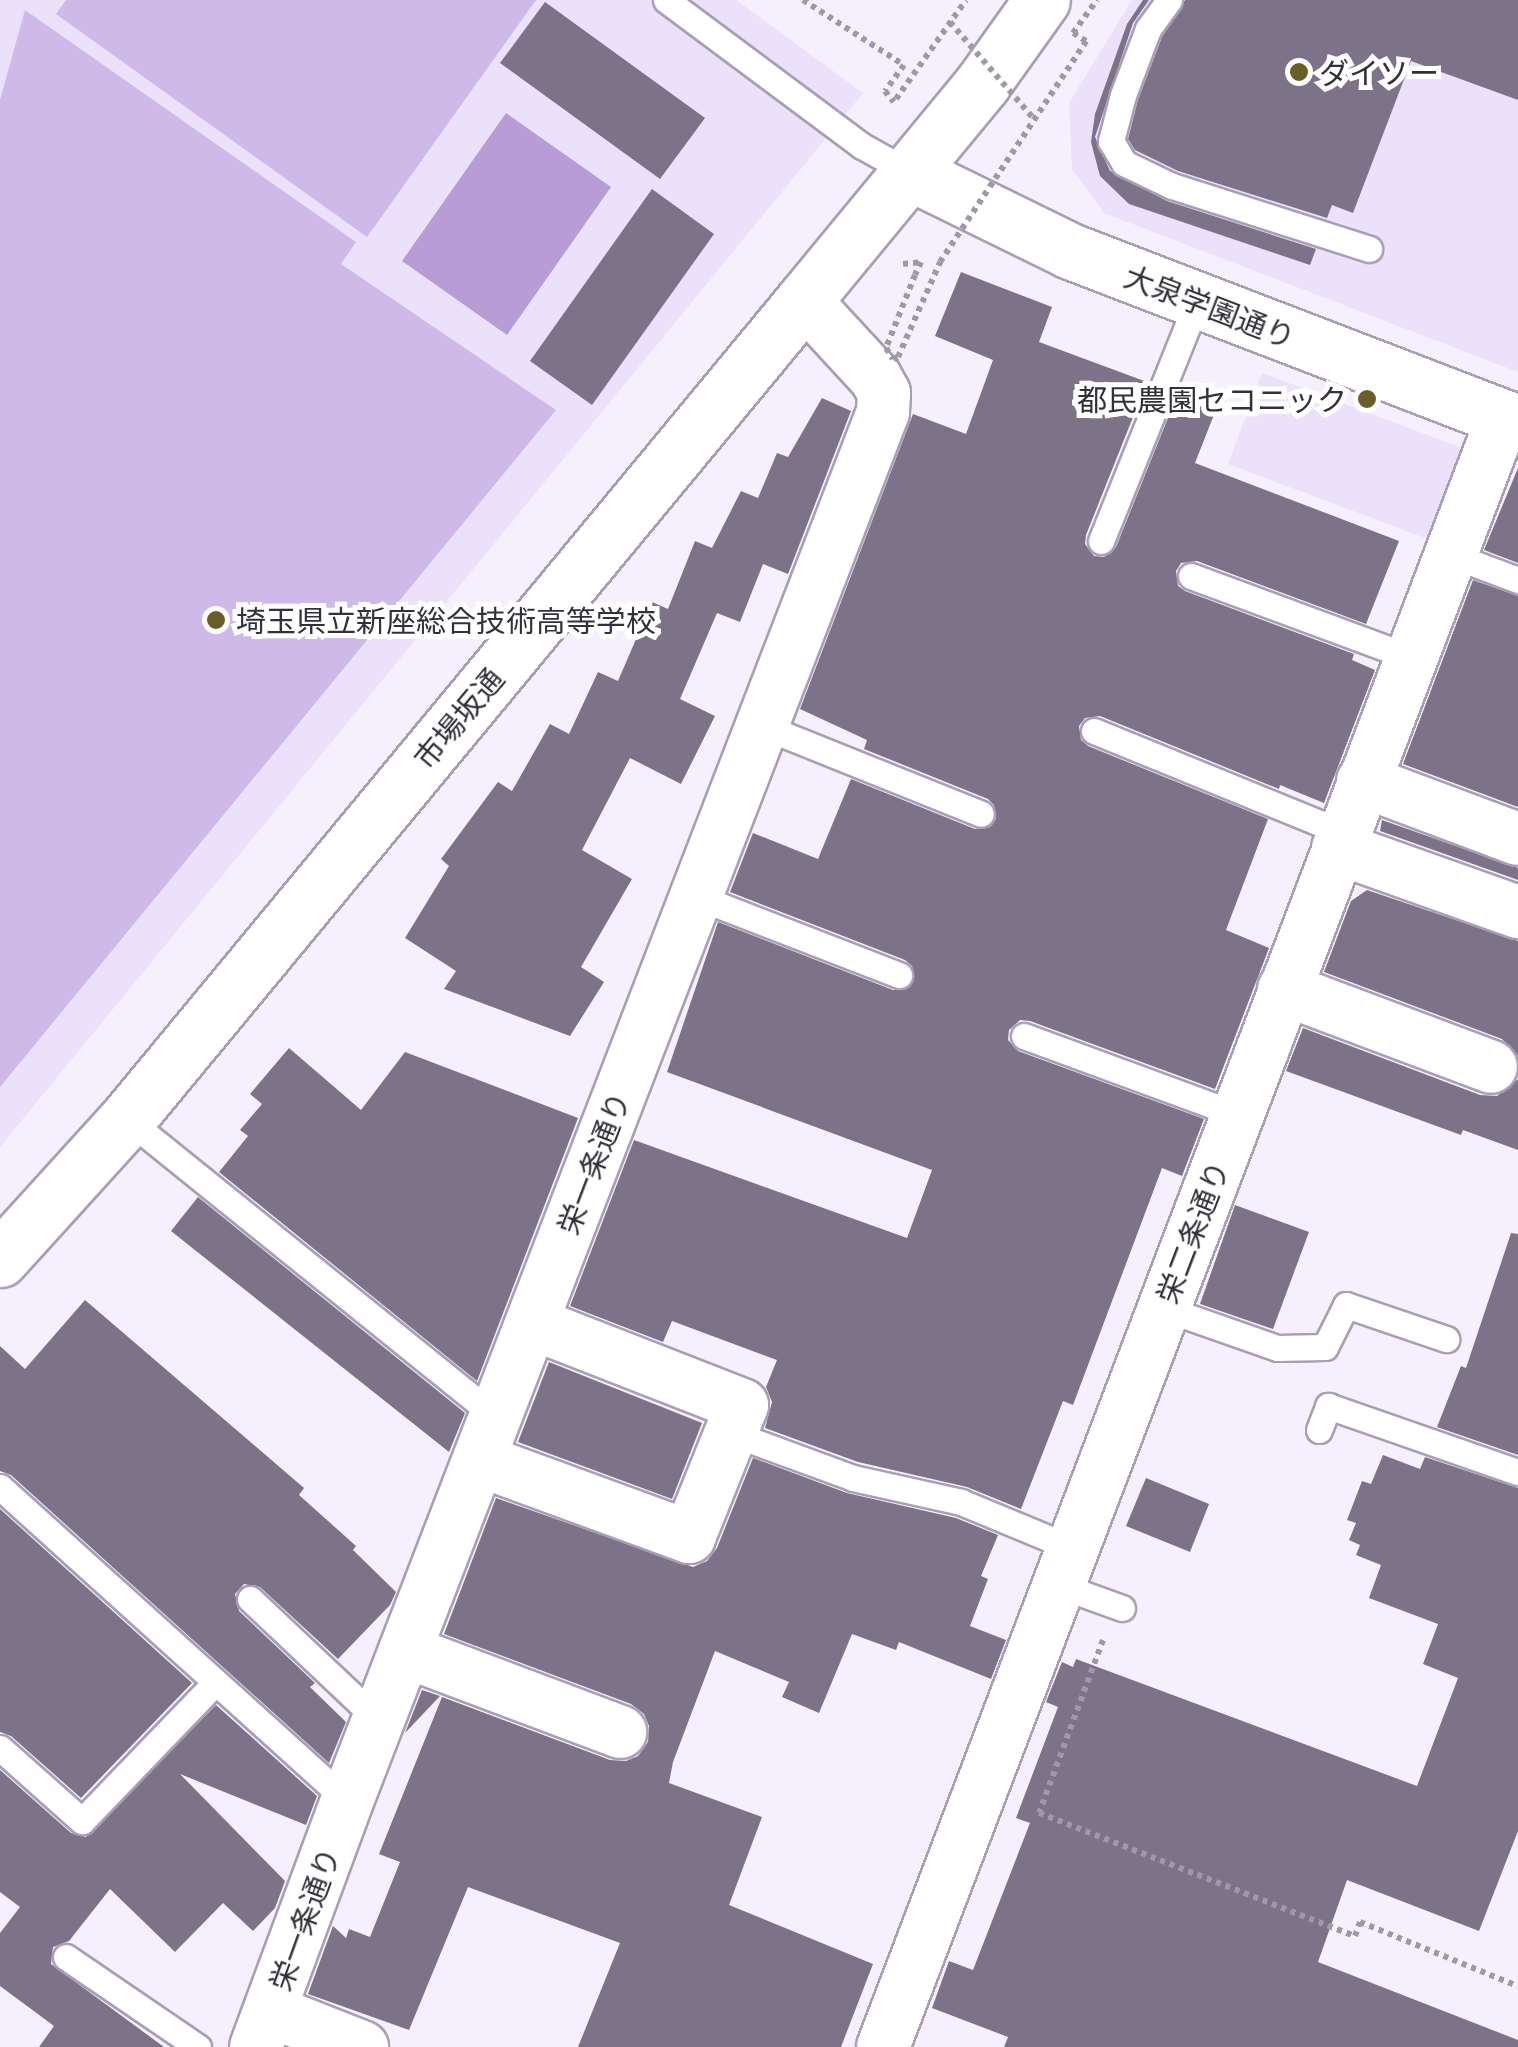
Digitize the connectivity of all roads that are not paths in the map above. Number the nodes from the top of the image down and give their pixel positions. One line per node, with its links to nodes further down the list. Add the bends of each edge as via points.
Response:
1 (666, 0): 4 (lane, via 862,146)
2 (1042, 0): 4 (street, 市場坂通)
3 (1169, 0): 5 (lane, via 1148,29 1123,94 1111,140 1124,163 1172,186)
4 (909, 172): 6 (street, 市場坂通); 7 (street, 大泉学園通り, via 994,217)
5 (1369, 249)
6 (804, 300): 14 (street, 栄一条通り, via 875,377 884,393 883,412); 26 (street, 市場坂通)
7 (1197, 302): 8 (street, 大泉学園通り); 9 (lane)
8 (1510, 420): 10 (street, 栄二条通り)
9 (1102, 541)
10 (1449, 554): 12 (lane); 13 (street, 栄二条通り)
11 (1191, 576): 13 (lane)
12 (1518, 580)
13 (1410, 657): 16 (street, 栄二条通り)
14 (760, 726): 17 (lane); 20 (street, 栄一条通り)
15 (1094, 731): 18 (lane)
16 (1364, 780): 18 (street, 栄二条通り); 19 (street)
17 (982, 814)
18 (1341, 840): 21 (street); 23 (street, 栄二条通り)
19 (1518, 840)
20 (695, 896): 22 (lane); 30 (street, 栄一条通り)
21 (1518, 912)
22 (899, 974)
23 (1284, 989): 25 (street); 27 (street, 栄二条通り)
24 (1024, 1036): 27 (lane)
25 (1491, 1067)
26 (126, 1118): 28 (street, 市場坂通); 34 (lane)
27 (1249, 1119): 29 (street, 栄二条通り)
28 (0, 1259)
29 (1164, 1308): 31 (lane, via 1277,1348 1325,1347 1346,1306); 37 (street, 栄二条通り)
30 (532, 1323): 33 (street, via 742,1405); 34 (street, 栄一条通り)
31 (1446, 1339)
32 (1318, 1430): 35 (lane, via 1328,1406)
33 (730, 1433): 34 (street, via 689,1537); 37 (lane, via 853,1478 961,1502)
34 (487, 1439): 40 (street, 栄一条通り)
35 (1518, 1472)
36 (0, 1488): 41 (lane)
37 (1065, 1566): 39 (lane); 50 (street, 栄二条通り)
38 (250, 1598): 42 (lane)
39 (1119, 1607)
40 (405, 1651): 42 (street, 栄一条通り); 43 (street)
41 (214, 1684): 44 (lane, via 82,1821); 45 (lane)
42 (378, 1720): 45 (street, 栄一条通り)
43 (620, 1732)
44 (0, 1748)
45 (347, 1801): 47 (street, 栄一条通り)
46 (66, 1957): 48 (lane)
47 (263, 2029): 49 (street)
48 (198, 2047)
49 (362, 2047)
50 (883, 2047)

